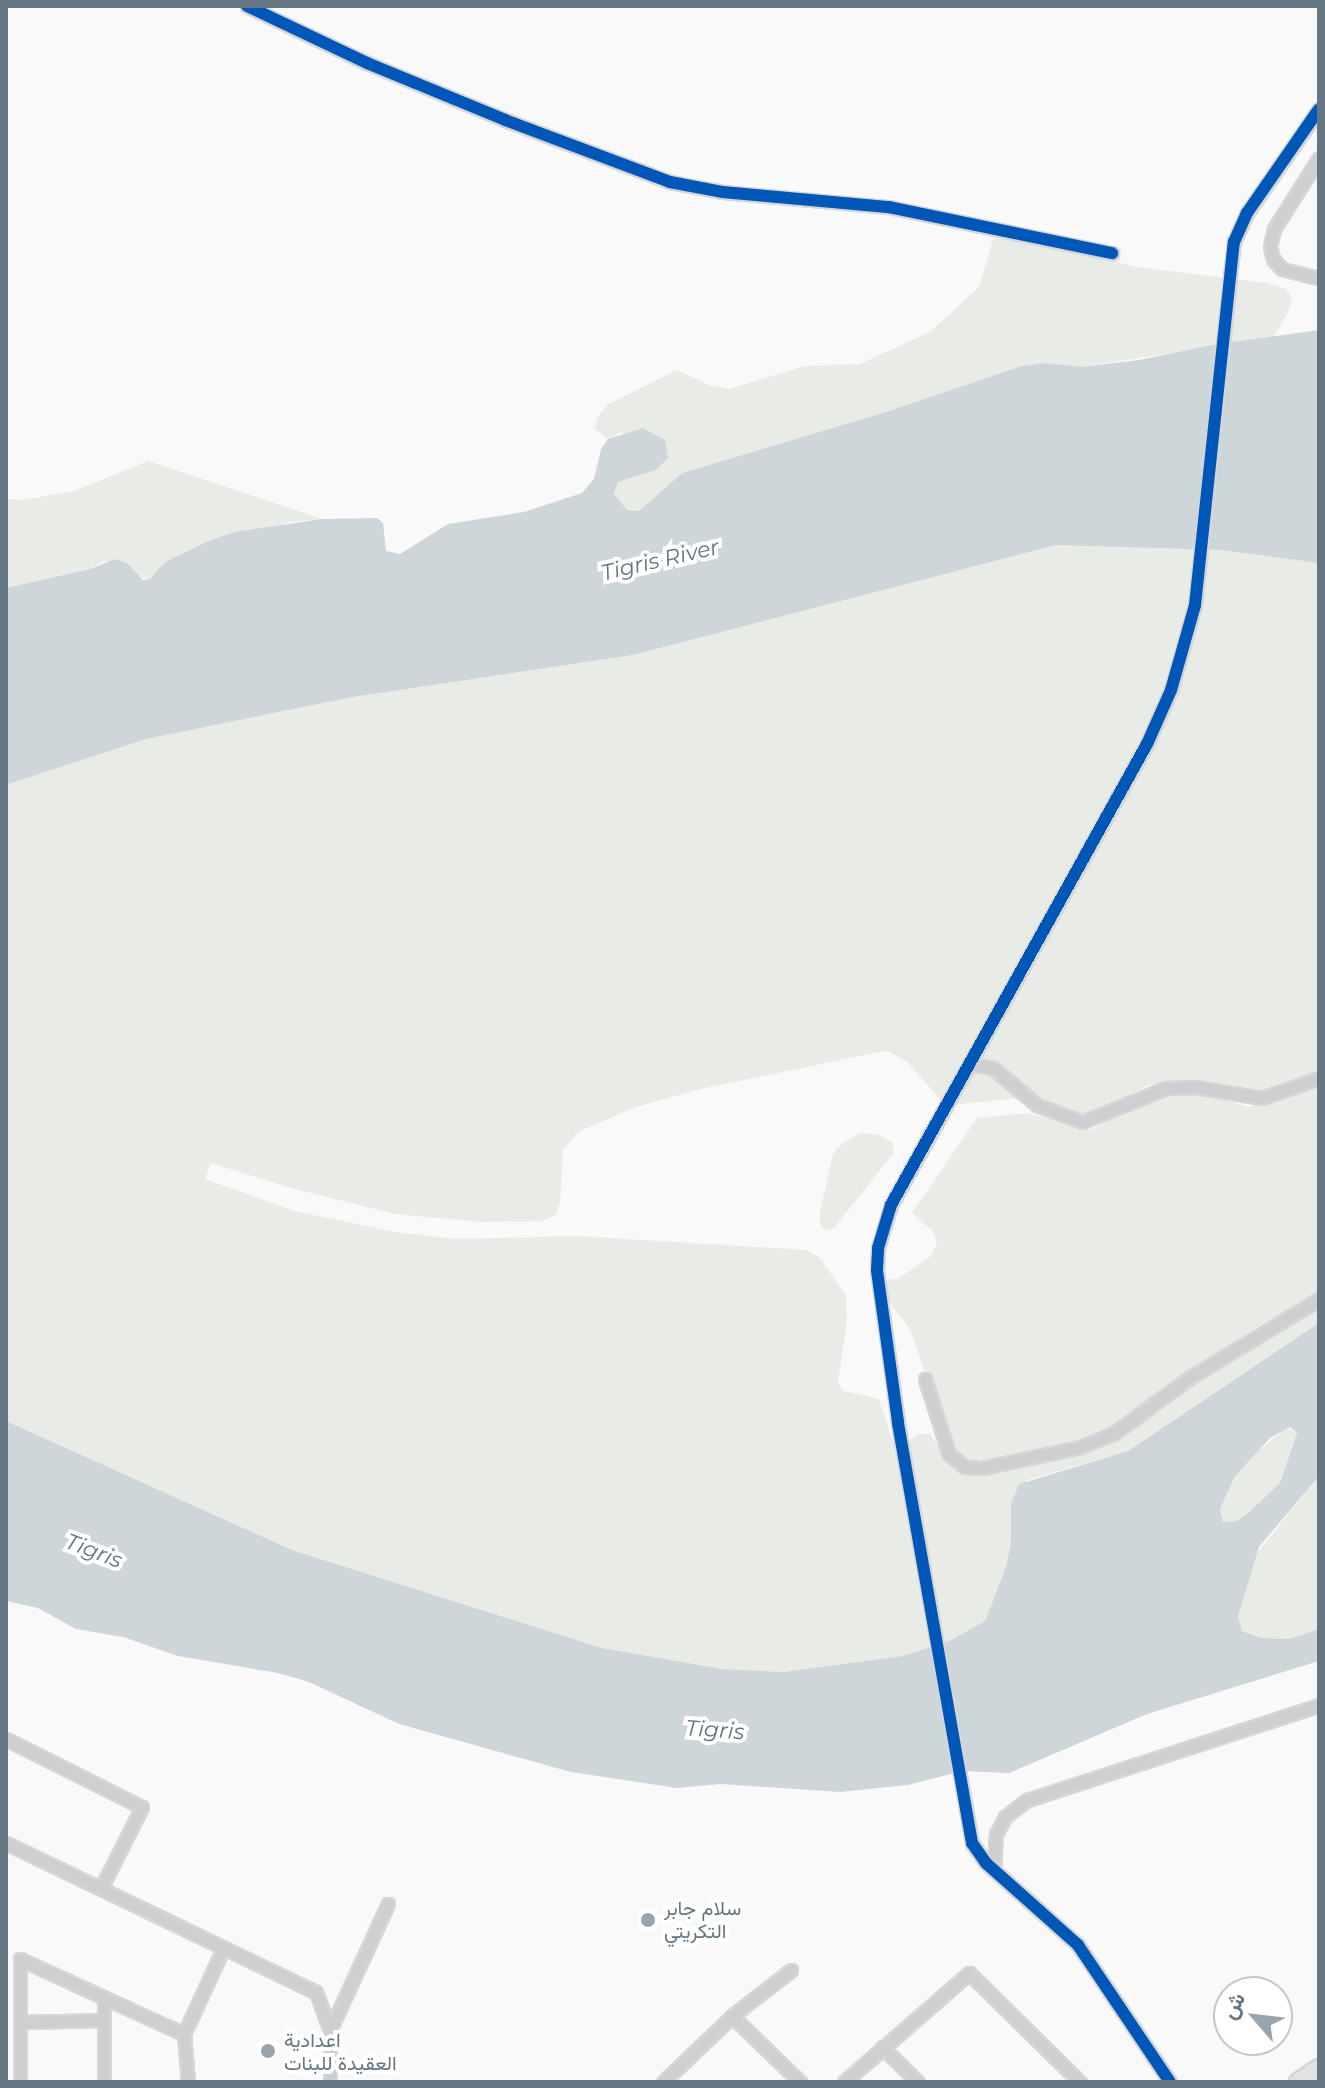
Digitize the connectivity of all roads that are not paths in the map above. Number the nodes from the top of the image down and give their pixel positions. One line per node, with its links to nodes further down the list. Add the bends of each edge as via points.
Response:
1 (247, 6): 4 (street, via 422,86 670,182 889,207)
2 (1319, 109): 6 (street, via 1247,213 1234,242 1198,576 1181,663 1160,718)
3 (1319, 158): 5 (street, via 1274,229 1270,247 1282,269)
4 (1112, 253)
5 (1319, 278)
6 (969, 1064): 7 (street, via 993,1068 1037,1105 1082,1122 1166,1088 1196,1087 1262,1098); 13 (street, via 891,1205 878,1248 877,1291 969,1831 975,1850)
7 (1319, 1078)
8 (1319, 1299): 9 (street, via 1189,1378 1113,1434 1080,1447 982,1468 965,1467 949,1454)
9 (925, 1379)
10 (1319, 1705): 13 (street, via 1027,1800 1005,1817 996,1834)
11 (6, 1739): 14 (street, via 142,1807)
12 (6, 1843): 14 (street)
13 (994, 1870): 35 (street, via 1078,1945)
14 (101, 1888): 16 (street)
15 (388, 1904): 22 (street)
16 (223, 1949): 22 (street, via 316,1992); 23 (street)
17 (791, 1970): 19 (street)
18 (104, 1998): 20 (street); 21 (street, via 20,1959); 23 (street)
19 (732, 2016): 30 (street); 31 (street)
20 (104, 2020): 21 (street); 27 (street)
21 (20, 2022): 26 (street)
22 (330, 2031): 29 (street)
23 (184, 2034): 28 (street)
24 (882, 2047): 32 (street); 33 (street); 34 (street, via 969,1973)
25 (1319, 2068): 36 (main road)
26 (20, 2082)
27 (104, 2082)
28 (188, 2082)
29 (330, 2082)
30 (663, 2082)
31 (800, 2082)
32 (844, 2082)
33 (918, 2082)
34 (1080, 2082)
35 (1170, 2082)
36 (1298, 2082)

